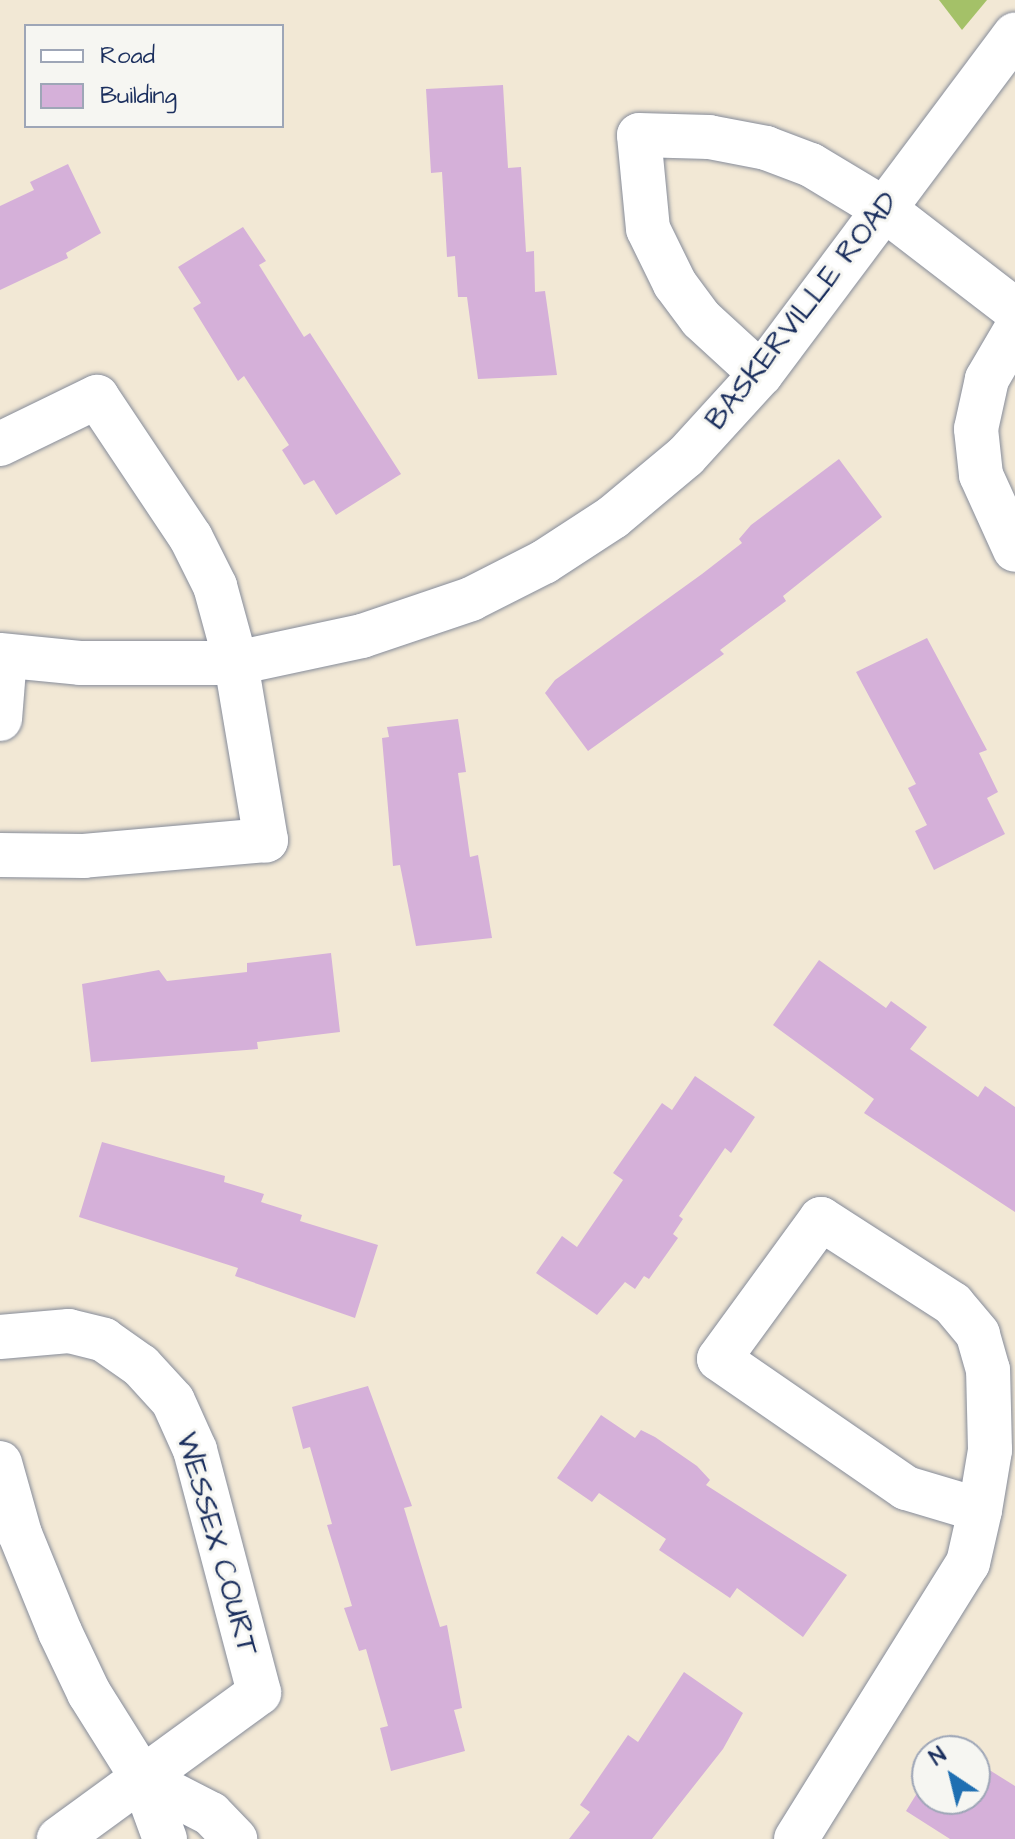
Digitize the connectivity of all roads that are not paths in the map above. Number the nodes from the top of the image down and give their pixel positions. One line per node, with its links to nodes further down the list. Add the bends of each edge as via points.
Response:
1 (1015, 35): 2 (street, BASKERVILLE ROAD)
2 (884, 209): 3 (street); 5 (street, BASKERVILLE ROAD); 5 (street, via 811,165 766,148 709,137 639,135 648,229 675,284 701,319)
3 (1015, 310)
4 (1015, 331): 7 (street, via 987,379 976,429 981,475)
5 (761, 374): 9 (street, BASKERVILLE ROAD, via 686,456 613,517 544,562 471,599 362,636)
6 (0, 444): 9 (street, via 97,397 191,538 215,586)
7 (1015, 550)
8 (3, 656): 9 (street, BASKERVILLE ROAD, via 154,665); 10 (street)
9 (236, 663): 11 (street, via 266,840 84,856)
10 (0, 719)
11 (0, 855)
12 (0, 1337): 16 (street, WESSEX COURT, via 69,1331 104,1340 141,1366 173,1401 195,1450 259,1693)
13 (0, 1463): 15 (street)
14 (980, 1510): 14 (street, via 990,1450 990,1406 978,1334 953,1304 821,1219 719,1359 906,1488); 20 (street, via 968,1563 944,1609)
15 (7, 1537): 16 (street, via 89,1693)
16 (143, 1779): 17 (street); 18 (street); 19 (street, via 211,1814)
17 (59, 1839)
18 (165, 1839)
19 (235, 1839)
20 (796, 1839)

